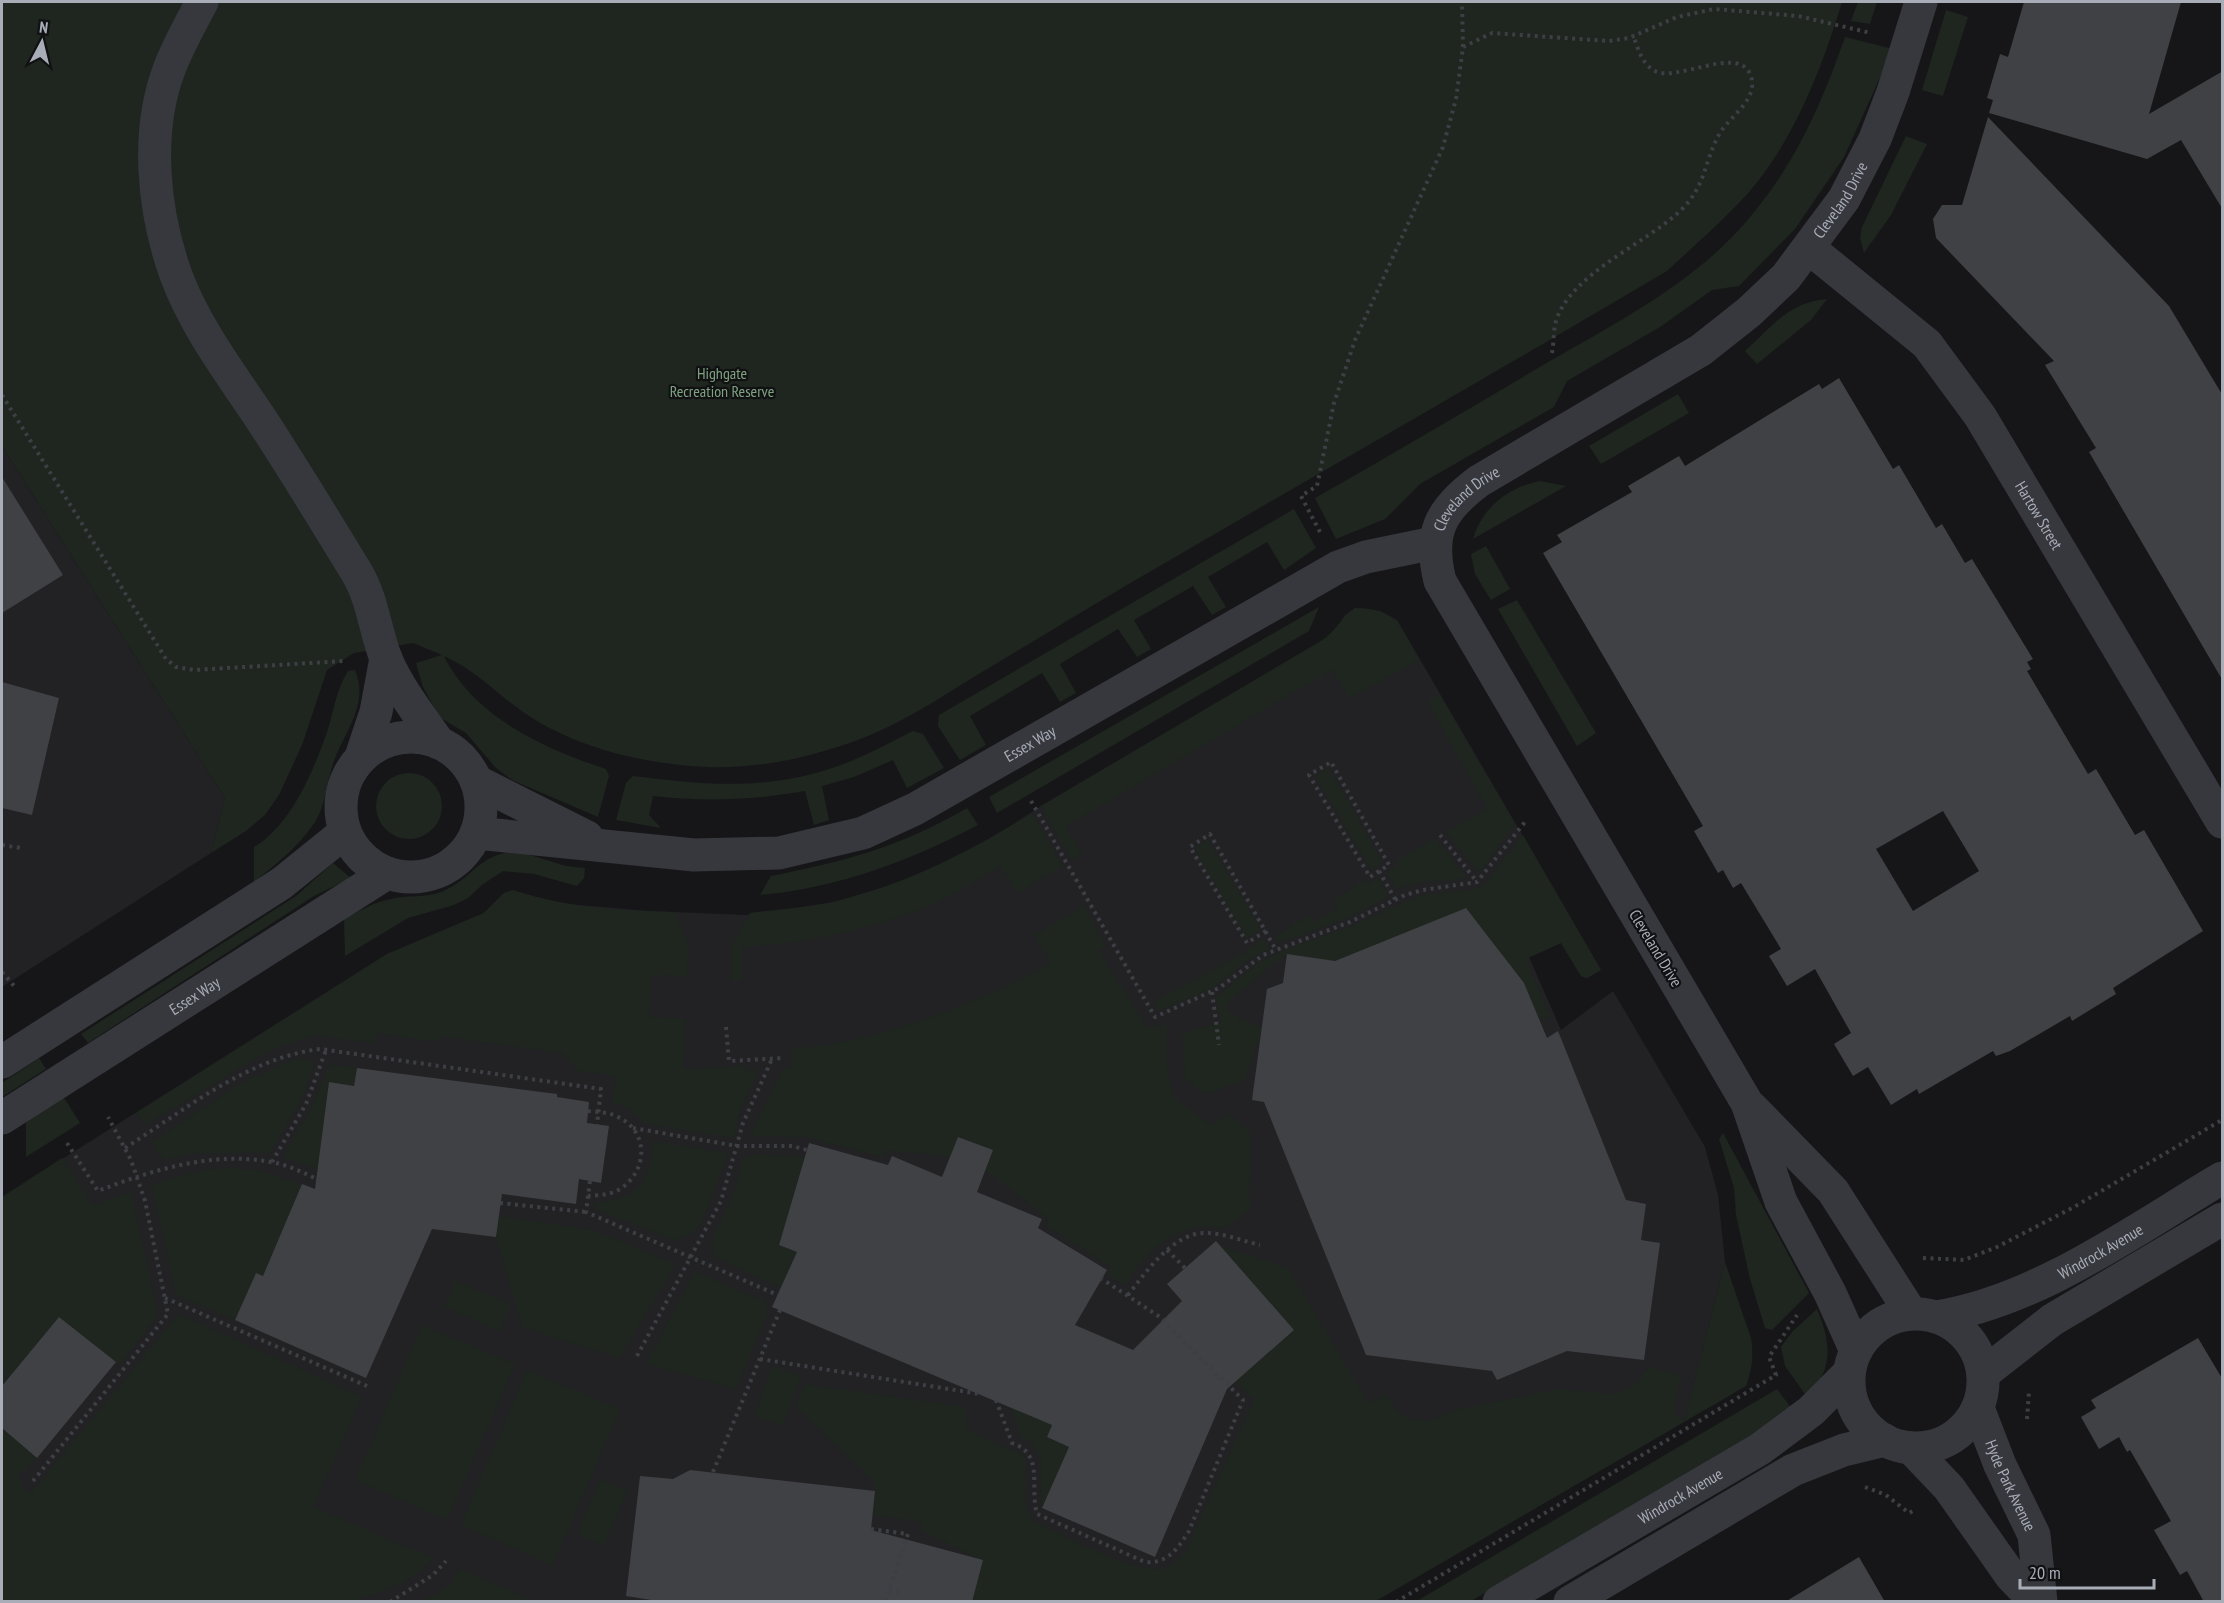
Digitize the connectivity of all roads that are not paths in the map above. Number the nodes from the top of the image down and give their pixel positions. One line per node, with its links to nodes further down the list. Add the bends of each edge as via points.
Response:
1 (202, 2): 5 (street, via 170,68 159,110 155,163 161,219 177,276 208,338 359,577)
2 (1921, 2): 3 (street, Cleveland Drive, via 1875,139 1844,199)
3 (1809, 248): 4 (street, Cleveland Drive, via 1749,312 1701,350 1513,460 1456,499 1440,521); 9 (street, Hartow Street, via 1927,344 1956,380)
4 (1434, 543): 12 (street, Essex Way, via 1338,567 915,809 863,833 779,853 694,855); 15 (street, Cleveland Drive, via 1440,581)
5 (386, 658): 6 (street, via 408,699); 7 (street, via 376,712)
6 (439, 743): 7 (street, Essex Way, via 419,737 398,738 378,744); 8 (street, Essex Way, via 455,752)
7 (361, 757): 10 (street, Essex Way, via 342,792 340,813)
8 (476, 781): 11 (street, Essex Way, via 481,816); 12 (street, Essex Way)
9 (2223, 822)
10 (345, 832): 13 (street, Essex Way, via 362,857); 14 (street, via 282,883)
11 (476, 833): 12 (street, Essex Way); 13 (street, Essex Way, via 465,852 430,874 408,877)
12 (602, 845)
13 (387, 873): 16 (street, Essex Way)
14 (2, 1062)
15 (1747, 1103): 19 (street, Cleveland Drive, via 1833,1191 1879,1266); 20 (street, Cleveland Drive, via 1781,1202 1830,1293)
16 (2, 1118)
17 (2223, 1178): 19 (street, Windrock Avenue, via 2043,1284 1968,1312)
18 (2223, 1220): 21 (street, via 2052,1320)
19 (1924, 1315): 20 (street, via 1888,1319 1869,1332); 21 (street, via 1954,1325 1971,1341)
20 (1852, 1362): 23 (street, via 1850,1396 1859,1417 1873,1433); 24 (street, Windrock Avenue, via 1811,1411 1760,1449)
21 (1983, 1374): 22 (street)
22 (1978, 1408): 23 (street, via 1967,1425 1951,1438 1932,1446); 26 (street, Hyde Park Avenue, via 2034,1535)
23 (1898, 1444): 25 (street, Windrock Avenue, via 1844,1450 1793,1470); 26 (street, Hyde Park Avenue, via 1949,1488 2011,1576)
24 (1499, 1602)
25 (1570, 1602)
26 (2038, 1602)

